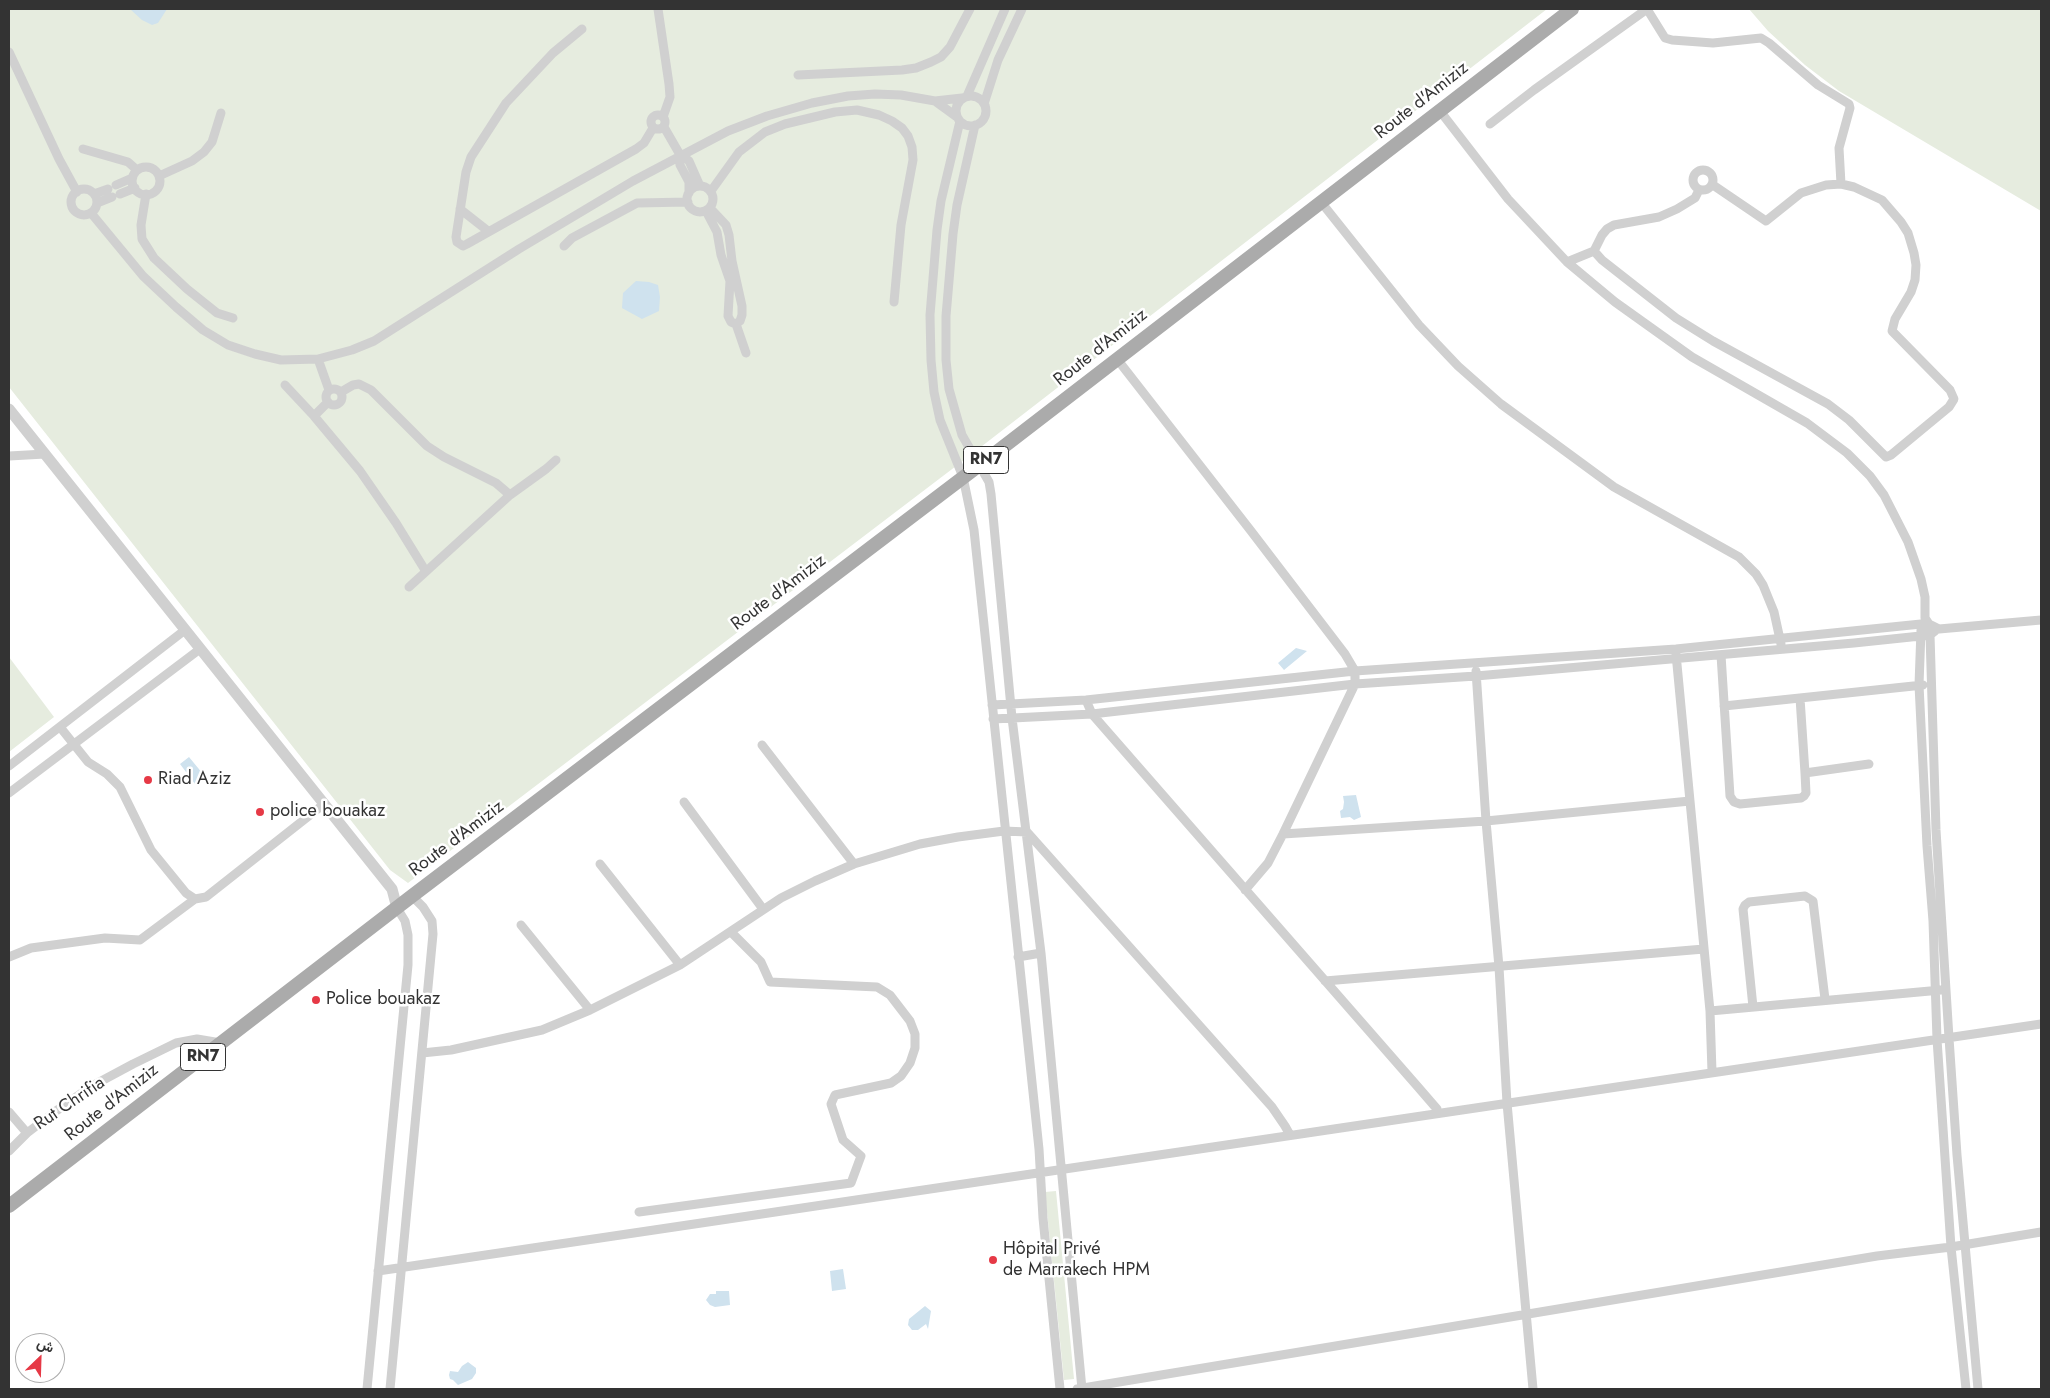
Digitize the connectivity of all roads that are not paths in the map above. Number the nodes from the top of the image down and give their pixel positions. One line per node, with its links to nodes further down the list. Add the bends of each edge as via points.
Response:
1 (658, 9): 15 (street, via 670,97)
2 (970, 9): 9 (street, via 950,48 916,68)
3 (1005, 9): 10 (street)
4 (1022, 9): 12 (street, via 998,60)
5 (1572, 9): 13 (main road, Route d'Amiziz / RN7)
6 (1647, 9): 17 (street); 26 (street, via 1664,38 1713,43 1760,38 1818,85 1849,104 1839,148)
7 (582, 29): 39 (street, via 547,59 506,102 471,157)
8 (9, 52): 33 (street)
9 (798, 76)
10 (965, 97): 11 (street); 12 (street, via 977,97); 16 (street, via 957,105)
11 (935, 101): 16 (street); 22 (street, via 876,94 812,103 728,131)
12 (984, 104): 18 (street, via 984,119)
13 (1440, 111): 38 (main road, Route d'Amiziz / RN7); 45 (street, via 1508,199)
14 (221, 113): 24 (street, via 212,142 204,152)
15 (664, 117): 19 (street); 20 (street, via 653,117)
16 (959, 119): 18 (street, via 967,125); 62 (street, via 941,201 930,324 934,392 940,420)
17 (1490, 124)
18 (975, 125): 61 (street, via 957,205 949,269 946,360 955,413 962,435)
19 (664, 127): 20 (street); 22 (street)
20 (654, 128): 42 (street, via 636,149)
21 (83, 149): 23 (street, via 128,162)
22 (680, 155): 28 (street, via 689,161); 34 (street, via 680,165 689,182); 50 (street, via 519,249 374,341)
23 (138, 170): 24 (street, via 149,167); 25 (street)
24 (159, 176): 35 (street, via 157,188)
25 (132, 178): 29 (street); 31 (street)
26 (1841, 184): 27 (street, via 1800,193 1766,221); 44 (street, via 1882,200 1908,233 1914,253 1915,280 1904,306 1894,319 1892,331 1950,390 1954,399 1949,407 1891,456 1886,457 1828,404 1676,318)
27 (1713, 185): 30 (street, via 1704,191); 30 (street, via 1712,174 1702,170 1694,176)
28 (700, 186): 32 (street); 34 (street)
29 (134, 188): 31 (street); 35 (street)
30 (1699, 190): 44 (street, via 1695,198 1677,210 1607,229)
31 (114, 191): 36 (street)
32 (711, 191): 40 (street, via 713,198); 46 (street, via 739,152 765,132 785,124 828,113 857,110 879,114 892,121 908,136 913,160 901,225)
33 (78, 192): 36 (street, via 86,190); 41 (street, via 72,198 74,210 81,214)
34 (688, 192): 37 (street)
35 (146, 194): 47 (street, via 142,239 154,258 217,313)
36 (96, 199): 41 (street)
37 (688, 202): 40 (street, via 697,211); 43 (street, via 637,204 572,238)
38 (1321, 202): 51 (main road, Route d'Amiziz / RN7); 72 (street, via 1419,325 1501,404 1614,487 1728,549 1743,561 1756,574 1770,599)
39 (460, 209): 42 (street); 42 (street, via 456,237 459,245 463,246)
40 (708, 209): 48 (street, via 730,281 728,316); 48 (street, via 726,225 729,235 742,306 742,315)
41 (91, 213): 50 (street, via 142,276 203,330 228,345 255,354 281,360)
42 (488, 231)
43 (564, 246)
44 (1594, 252): 45 (street)
45 (1567, 262): 67 (street, via 1615,302 1685,352 1807,423 1847,453 1870,476 1884,495 1908,542 1925,597)
46 (894, 302)
47 (233, 318)
48 (736, 324): 49 (street)
49 (746, 353)
50 (318, 359): 53 (street)
51 (1117, 359): 61 (main road, Route d'Amiziz / RN7); 79 (street, via 1345,654)
52 (285, 385): 57 (street)
53 (329, 390): 54 (street); 55 (street, via 326,394)
54 (341, 392): 55 (street, via 339,404); 63 (street, via 359,384 371,390 427,446 496,483)
55 (328, 402): 57 (street)
56 (9, 409): 58 (street)
57 (314, 416): 64 (street, via 360,471)
58 (45, 454): 59 (street); 69 (street)
59 (9, 456)
60 (556, 460): 63 (street)
61 (979, 465): 62 (main road, Route d'Amiziz / RN7); 86 (street, via 989,482 991,494)
62 (963, 477): 87 (street, via 974,530); 110 (main road, Route d'Amiziz / RN7)
63 (510, 495): 64 (street)
64 (425, 570): 65 (street)
65 (409, 587)
66 (2041, 620): 68 (street)
67 (1925, 622): 68 (street); 70 (street); 71 (street); 72 (street)
68 (1939, 629): 70 (street)
69 (185, 630): 74 (street); 92 (street)
70 (1930, 635): 71 (street); 82 (street)
71 (1920, 636): 75 (street); 83 (street)
72 (1780, 638): 73 (street); 75 (street)
73 (1676, 648): 77 (street); 78 (street)
74 (200, 649): 93 (street); 101 (street)
75 (1782, 649): 76 (street)
76 (1721, 654): 77 (street); 88 (street)
77 (1677, 659): 80 (street); 99 (street)
78 (1475, 663): 79 (street); 80 (street)
79 (1354, 671): 81 (street); 85 (street)
80 (1476, 676): 81 (street); 102 (street)
81 (1355, 684): 89 (street); 105 (street)
82 (1931, 684): 83 (street); 124 (street)
83 (1919, 685): 84 (street); 123 (street)
84 (1800, 698): 88 (street); 97 (street)
85 (1086, 700): 86 (street); 89 (street)
86 (1011, 704): 87 (street); 90 (street)
87 (992, 705): 91 (street)
88 (1724, 706): 97 (street, via 1730,796 1734,802 1801,798 1806,793)
89 (1092, 714): 90 (street); 109 (street)
90 (1012, 718): 91 (street); 104 (street)
91 (993, 719): 103 (street)
92 (60, 727): 93 (street); 96 (street)
93 (74, 743): 98 (street); 111 (street, via 88,762 120,787 151,850 186,893)
94 (762, 745): 107 (street)
95 (1868, 764): 97 (street)
96 (9, 766)
97 (1805, 773)
98 (9, 793)
99 (1690, 801): 102 (street); 116 (street)
100 (684, 802): 113 (street)
101 (324, 804): 108 (street); 111 (street, via 206,896)
102 (1486, 821): 105 (street); 121 (street)
103 (1004, 831): 104 (street); 107 (street, via 920,844); 119 (street)
104 (1027, 832): 117 (street); 139 (street, via 1272,1107)
105 (1283, 834): 109 (street, via 1264,869)
106 (600, 864): 120 (street)
107 (854, 864): 113 (street)
108 (392, 889): 110 (street); 112 (street)
109 (1246, 890): 122 (street)
110 (412, 896): 112 (main road, Route d'Amiziz / RN7); 133 (street, via 432,921 433,934)
111 (195, 898): 118 (street, via 140,940 97,939 31,948)
112 (397, 908): 132 (main road, Route d'Amiziz / RN7); 149 (street, via 405,921 408,935 408,965)
113 (763, 909): 115 (street)
114 (521, 925): 127 (street)
115 (731, 932): 120 (street); 144 (street, via 761,962 770,982 877,987 890,995 910,1021 916,1048 901,1076 891,1083 835,1095 830,1104 843,1140 861,1156 851,1183)
116 (1704, 949): 121 (street); 128 (street)
117 (1041, 953): 119 (street); 141 (street)
118 (9, 957)
119 (1018, 957): 142 (street)
120 (680, 965): 127 (street)
121 (1499, 967): 122 (street); 135 (street)
122 (1326, 981): 137 (street, via 1437,1109)
123 (1936, 990): 124 (street); 125 (street); 131 (street)
124 (1946, 990): 130 (street)
125 (1825, 999): 126 (street); 126 (street, via 1814,901 1805,896 1749,902 1743,909)
126 (1754, 1007): 128 (street)
127 (590, 1010): 133 (street, via 542,1030 451,1050)
128 (1710, 1011): 134 (street)
129 (2041, 1024): 130 (street)
130 (1949, 1038): 131 (street); 146 (street)
131 (1937, 1039): 134 (street); 147 (street)
132 (221, 1043): 138 (street, Rut Chrifia, via 197,1039 176,1043 92,1086); 143 (main road, Route d'Amiziz / RN7)
133 (422, 1053): 148 (street)
134 (1712, 1072): 135 (street)
135 (1507, 1103): 137 (street); 150 (street)
136 (9, 1112): 138 (street)
137 (1437, 1114): 139 (street)
138 (27, 1133): 140 (street, Rut Chrifia)
139 (1290, 1135): 141 (street)
140 (9, 1150)
141 (1061, 1170): 142 (street); 154 (street)
142 (1040, 1173): 148 (street); 153 (street)
143 (9, 1206)
144 (640, 1212)
145 (2041, 1232): 146 (street)
146 (1965, 1245): 147 (street); 157 (street)
147 (1951, 1247): 150 (street, via 1876,1256); 156 (street)
148 (402, 1268): 149 (street); 152 (street)
149 (378, 1271): 151 (street)
150 (1527, 1315): 154 (street); 155 (street)
151 (367, 1389)
152 (390, 1389)
153 (1060, 1389)
154 (1080, 1389)
155 (1533, 1389)
156 (1966, 1389)
157 (1978, 1389)

